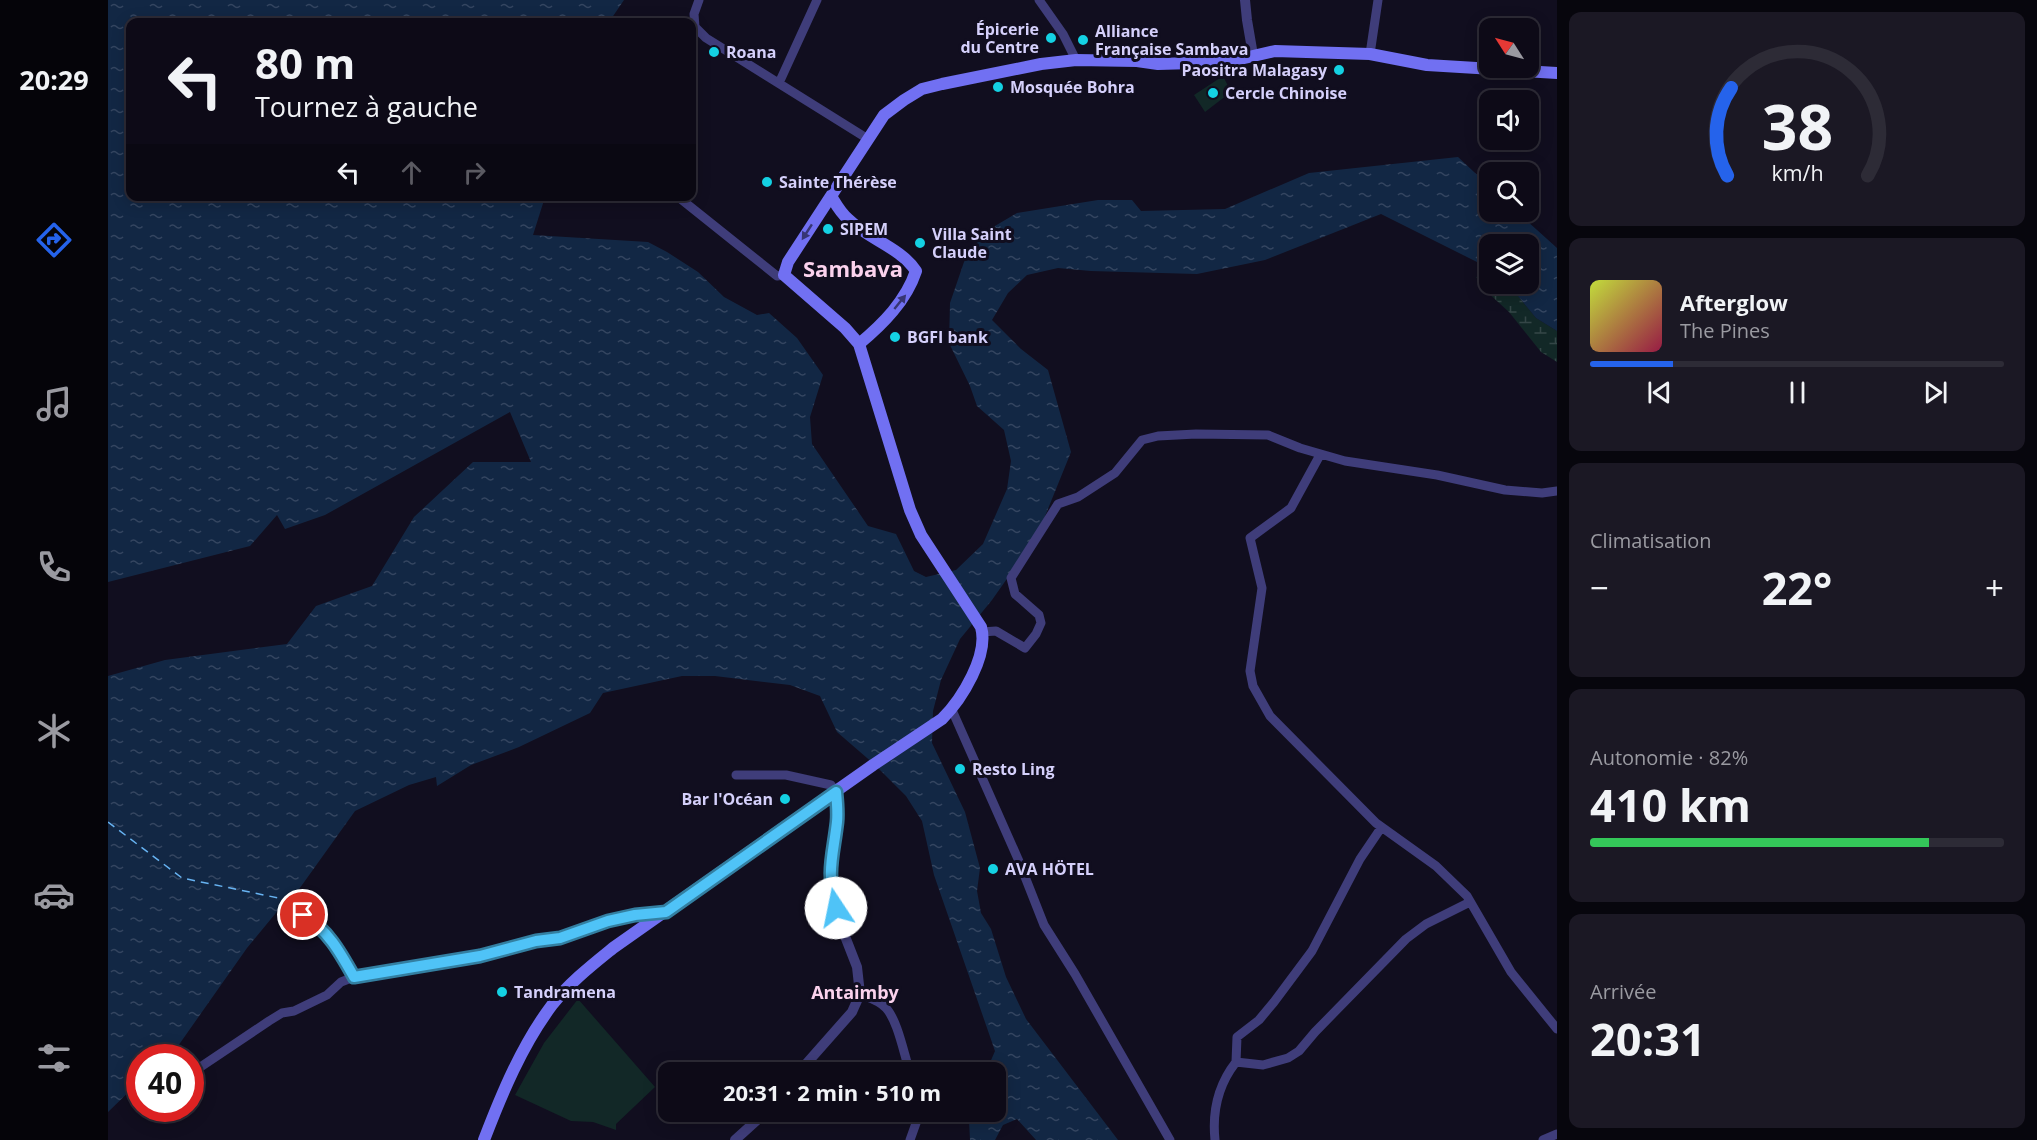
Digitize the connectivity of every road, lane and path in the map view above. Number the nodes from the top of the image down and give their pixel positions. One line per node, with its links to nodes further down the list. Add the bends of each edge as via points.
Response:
1 (699, 0): 6 (street)
2 (817, 0): 12 (street)
3 (1039, 0): 10 (street)
4 (1245, 0): 8 (street)
5 (1378, 0): 9 (street)
6 (694, 18)
7 (696, 28): 12 (street, via 747,65)
8 (1253, 54): 9 (main road); 10 (main road, via 1227,62 1190,64)
9 (1370, 54): 11 (main road, via 1427,64)
10 (1076, 60): 13 (main road, via 922,89 884,115)
11 (1557, 74)
12 (779, 82): 13 (street)
13 (868, 138): 14 (main road)
14 (831, 196): 16 (main road, one-way to 16); 17 (main road, one-way to 14, via 904,298 916,271 911,263 849,220)
15 (683, 201): 16 (street, via 777,276)
16 (784, 274): 17 (main road)
17 (859, 344): 20 (main road, via 910,510 921,535)
18 (1320, 455): 19 (street, via 1505,490); 20 (street, via 1268,435 1196,434 1142,440 1115,473 1078,497 1058,504 1011,578 1015,594 1038,615 1041,623 1026,648 996,631); 24 (street, via 1291,508 1250,538 1262,588 1250,671 1253,686 1270,716)
19 (1557, 491)
20 (982, 629): 21 (main road, via 984,638 978,662)
21 (952, 710): 23 (main road); 41 (street, via 1044,925)
22 (736, 775): 23 (street, via 786,775 831,785)
23 (836, 792): 27 (main road); 29 (street, via 831,890 857,967)
24 (1381, 828): 25 (street, via 1436,866); 33 (street, via 1360,859 1312,951 1274,1002 1237,1037)
25 (1470, 902): 30 (street, via 1511,972); 33 (street, via 1406,939 1299,1051 1263,1065)
26 (289, 905): 28 (street, via 318,924)
27 (666, 912): 28 (street, via 608,921 560,938 480,956); 38 (main road, via 613,948 553,1004 504,1088)
28 (354, 977): 34 (street, via 341,982 327,995 268,1021)
29 (860, 994): 31 (street, via 852,1012); 32 (street, via 887,1009)
30 (1557, 1029)
31 (808, 1062)
32 (907, 1062)
33 (1236, 1062): 42 (street, via 1225,1076 1213,1118)
34 (204, 1064)
35 (755, 1122): 39 (street)
36 (916, 1122): 40 (street)
37 (1557, 1134): 43 (street)
38 (484, 1140)
39 (735, 1140)
40 (910, 1140)
41 (1170, 1140)
42 (1215, 1140)
43 (1543, 1140)

